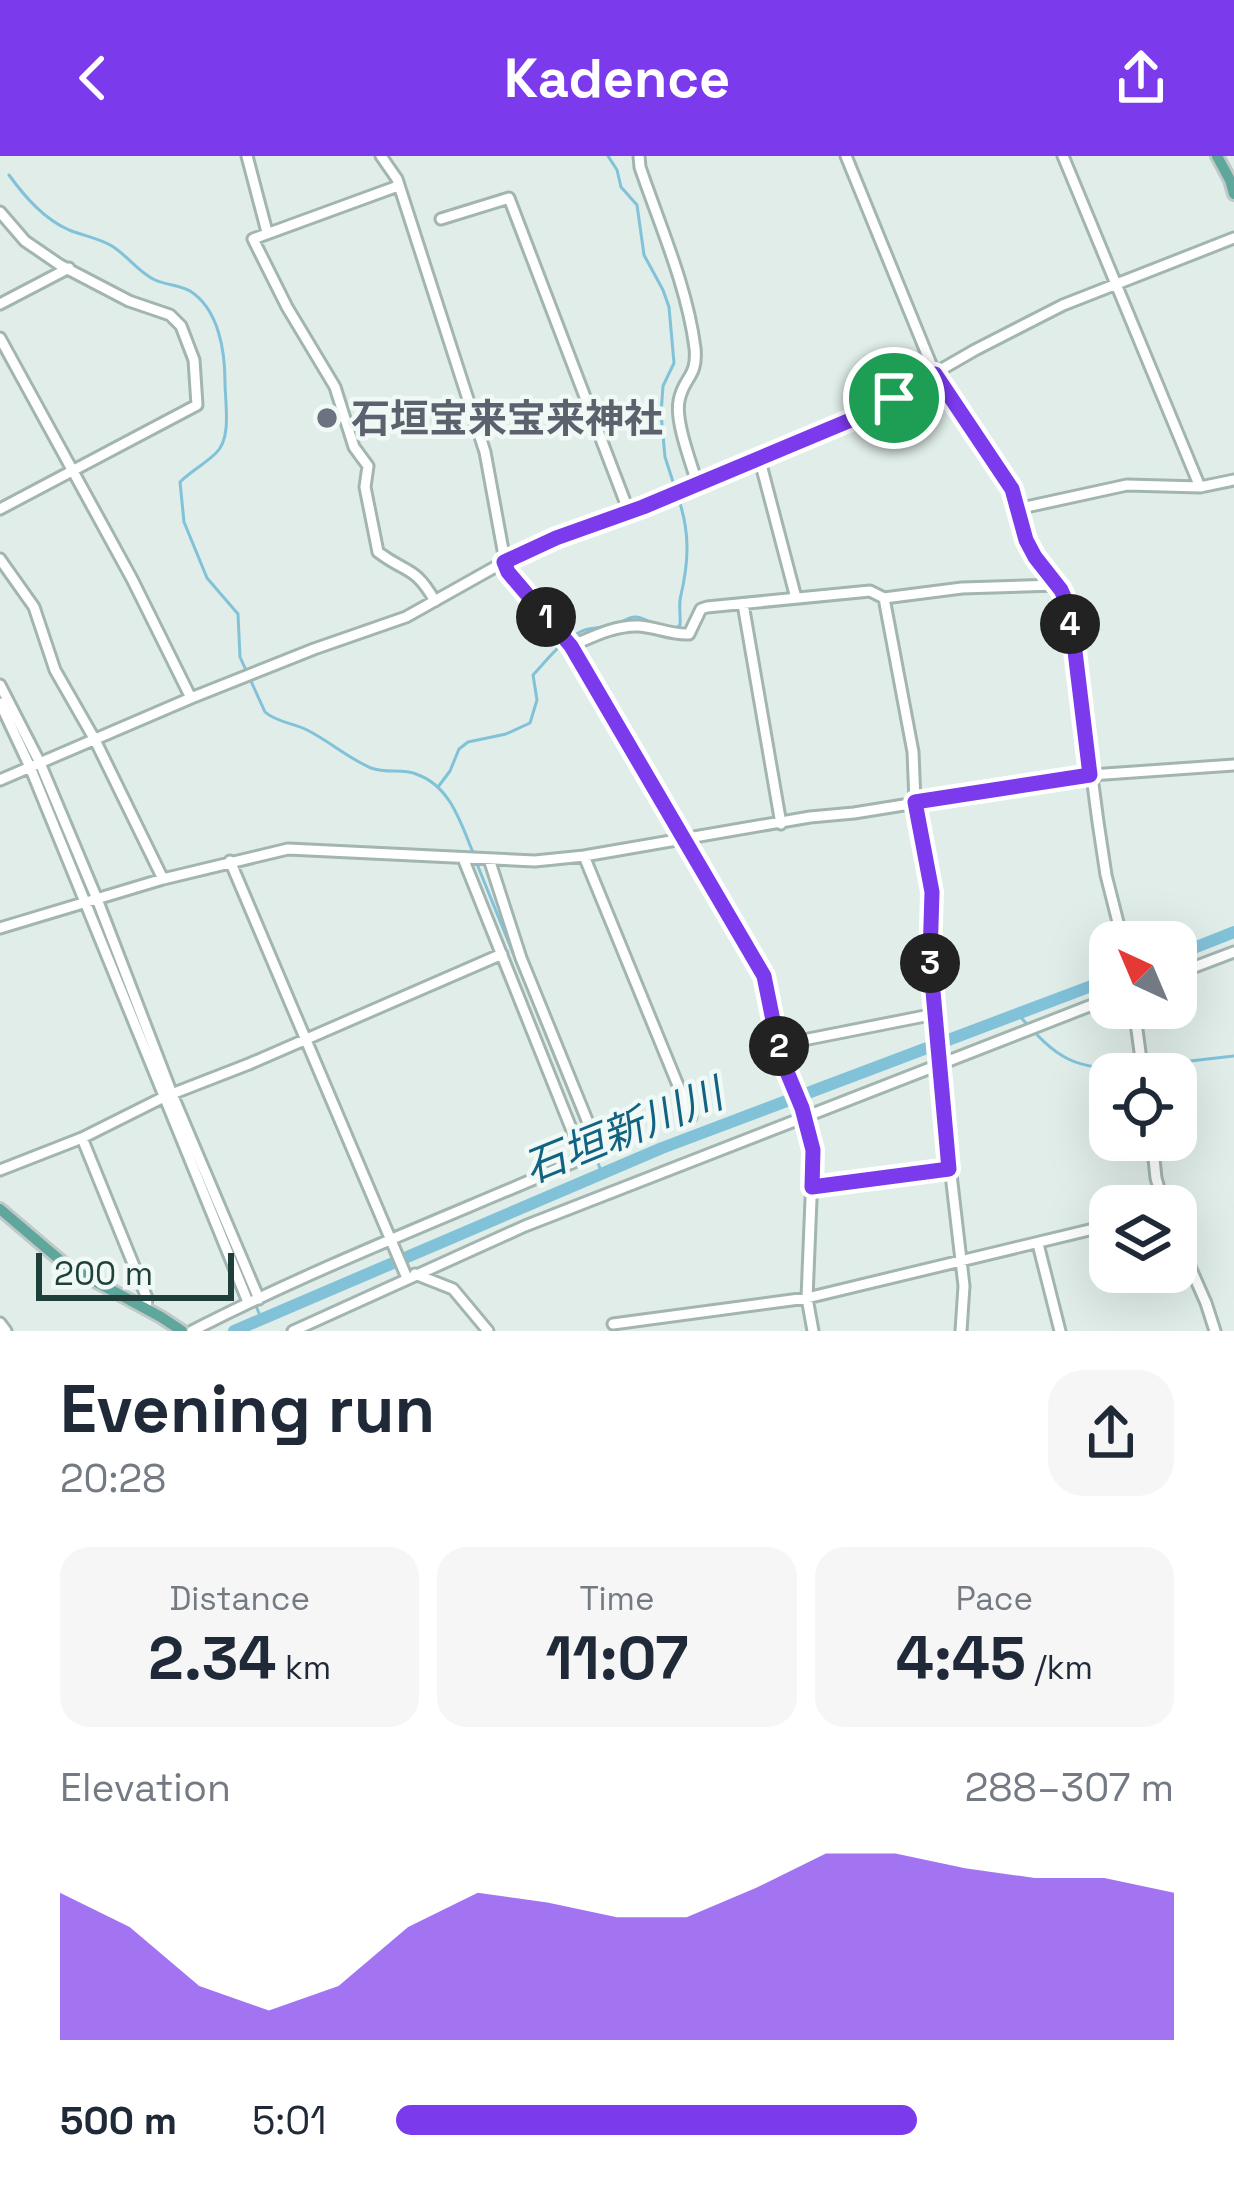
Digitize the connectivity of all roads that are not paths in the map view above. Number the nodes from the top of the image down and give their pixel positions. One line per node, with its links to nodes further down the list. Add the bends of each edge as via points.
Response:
1 (248, 156): 11 (street)
2 (381, 156): 7 (street)
3 (639, 156): 21 (street, via 693,336 696,366 679,401)
4 (846, 156): 17 (street)
5 (1064, 156): 14 (street)
6 (1217, 156): 8 (main road)
7 (398, 186): 11 (street); 27 (street, via 485,452)
8 (1234, 194)
9 (0, 212): 13 (street, via 25,241)
10 (441, 219): 25 (street, via 509,198)
11 (267, 232): 31 (street, via 253,239 335,387 368,466 378,552 422,578)
12 (1234, 238): 14 (street)
13 (69, 268): 15 (street); 19 (street, via 181,326 197,405)
14 (1115, 285): 17 (street); 22 (street)
15 (0, 304)
16 (0, 338): 19 (street)
17 (935, 374): 18 (street, via 865,414); 24 (street, via 1012,489)
18 (759, 457): 21 (street); 29 (street)
19 (72, 470): 23 (street); 35 (street)
20 (1234, 479): 22 (street)
21 (697, 484): 25 (street)
22 (1200, 487): 24 (street, via 1127,484)
23 (0, 508)
24 (1017, 509): 28 (street, via 1026,540)
25 (629, 512): 27 (street)
26 (0, 560): 37 (street, via 34,607 56,670)
27 (504, 562): 31 (street); 33 (street)
28 (1057, 585): 30 (street); 40 (street, via 1070,610)
29 (796, 598): 30 (street, via 870,591); 32 (street)
30 (884, 598): 42 (street)
31 (435, 601): 35 (street)
32 (743, 604): 33 (street, via 701,609 688,634 627,626); 43 (street)
33 (571, 646): 44 (street)
34 (0, 685): 38 (street)
35 (191, 698): 37 (street)
36 (0, 703): 38 (street)
37 (95, 740): 38 (street); 49 (street)
38 (35, 765): 41 (street); 50 (street)
39 (1234, 765): 40 (street)
40 (1090, 775): 42 (street); 51 (street)
41 (0, 780)
42 (915, 802): 43 (street); 57 (street, via 932,892)
43 (781, 824): 44 (street)
44 (685, 839): 45 (street); 59 (street, via 764,976)
45 (584, 856): 47 (street); 63 (street)
46 (463, 858): 47 (street); 48 (street, via 288,849); 54 (street)
47 (489, 859): 65 (street, via 520,958)
48 (230, 861): 49 (street); 58 (street)
49 (163, 879): 50 (street)
50 (91, 900): 52 (street); 61 (street)
51 (1118, 921)
52 (0, 928)
53 (1234, 952): 55 (street)
54 (502, 954): 58 (street); 71 (street, via 583,1157)
55 (1197, 966)
56 (1089, 1006): 60 (street)
57 (935, 1014): 59 (street); 60 (street)
58 (306, 1039): 61 (street); 71 (street)
59 (778, 1045): 62 (street)
60 (939, 1060): 62 (street); 66 (street)
61 (168, 1095): 64 (street); 77 (street)
62 (803, 1112): 68 (street); 74 (street)
63 (691, 1117)
64 (82, 1138): 67 (street); 78 (street)
65 (600, 1152)
66 (949, 1169): 68 (street); 73 (street)
67 (0, 1170)
68 (812, 1187): 76 (street)
69 (0, 1209): 78 (main road, via 67,1266)
70 (1089, 1231): 72 (street)
71 (392, 1242): 74 (street); 77 (street)
72 (1038, 1244): 73 (street); 88 (street)
73 (961, 1262): 76 (street); 87 (street)
74 (408, 1274): 84 (street); 85 (street, via 453,1289)
75 (1197, 1283): 89 (street)
76 (807, 1298): 80 (street); 86 (street)
77 (253, 1301): 83 (street)
78 (146, 1309): 82 (main road)
79 (0, 1323): 81 (street)
80 (613, 1324)
81 (7, 1331)
82 (182, 1331)
83 (192, 1331)
84 (292, 1331)
85 (488, 1331)
86 (813, 1331)
87 (961, 1331)
88 (1060, 1331)
89 (1214, 1331)

